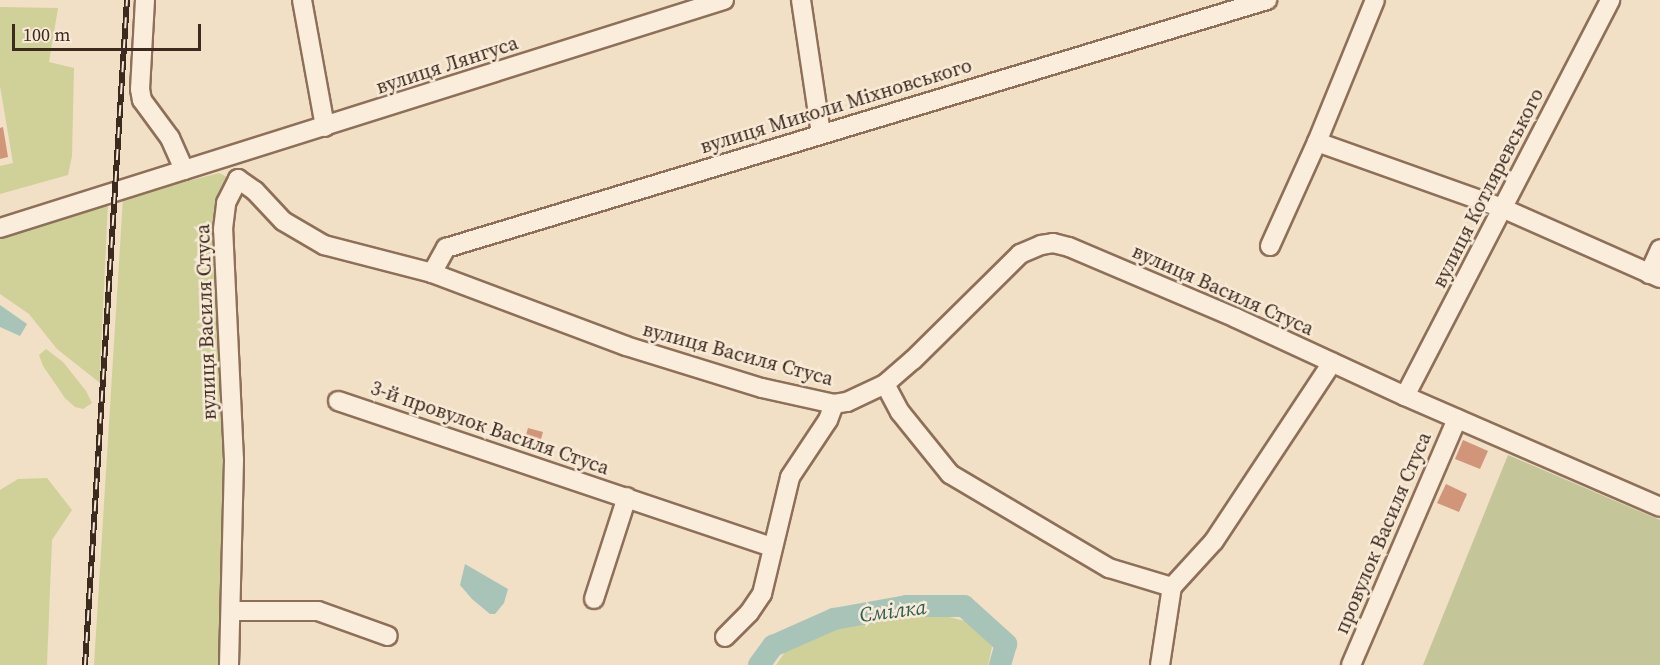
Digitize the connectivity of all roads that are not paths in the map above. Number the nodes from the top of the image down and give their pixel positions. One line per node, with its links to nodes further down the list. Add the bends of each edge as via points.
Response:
1 (144, 0): 12 (street, via 142,100 170,138)
2 (302, 0): 8 (street)
3 (724, 0): 8 (street, вулиця Лянгуса)
4 (801, 0): 9 (street)
5 (1267, 0): 9 (street, вулиця Миколи Міхновського)
6 (1375, 0): 10 (street)
7 (1610, 0): 14 (street, вулиця Котляревського)
8 (325, 127): 11 (street, вулиця Лянгуса)
9 (821, 134): 18 (street, вулиця Миколи Міхновського, via 446,248)
10 (1317, 142): 14 (street); 16 (street)
11 (230, 154): 12 (street, вулиця Лянгуса); 13 (street)
12 (184, 170): 15 (street, вулиця Лянгуса)
13 (238, 180): 18 (street, вулиця Василя Стуса, via 255,191 284,221 324,246); 31 (street, вулиця Василя Стуса, via 226,203 223,229 234,460)
14 (1502, 208): 19 (street); 22 (street, вулиця Котляревського)
15 (0, 228)
16 (1270, 246)
17 (1660, 249): 19 (street)
18 (432, 273): 24 (street, вулиця Василя Стуса, via 626,346 762,388)
19 (1655, 276)
20 (1332, 363): 21 (street, вулиця Василя Стуса, via 1225,313 1053,243 1031,248 1007,264); 22 (street, вулиця Василя Стуса); 29 (street, via 1214,541)
21 (885, 384): 24 (street, вулиця Василя Стуса); 29 (street, via 900,412 950,474 1109,568)
22 (1405, 396): 25 (street, вулиця Василя Стуса)
23 (338, 401): 26 (street, 3-й провулок Василя Стуса)
24 (834, 404): 28 (street, via 828,420 790,477)
25 (1457, 419): 27 (street, вулиця Василя Стуса); 36 (street, провулок Василя Стуса)
26 (627, 497): 28 (street, 3-й провулок Василя Стуса); 30 (street, 3-й провулок Василя Стуса)
27 (1660, 507)
28 (772, 547): 33 (street, via 771,567 762,594)
29 (1173, 587): 35 (street)
30 (594, 599)
31 (231, 611): 32 (street, via 318,611); 34 (street, вулиця Василя Стуса)
32 (388, 636)
33 (725, 637)
34 (229, 665)
35 (1161, 665)
36 (1351, 665)

